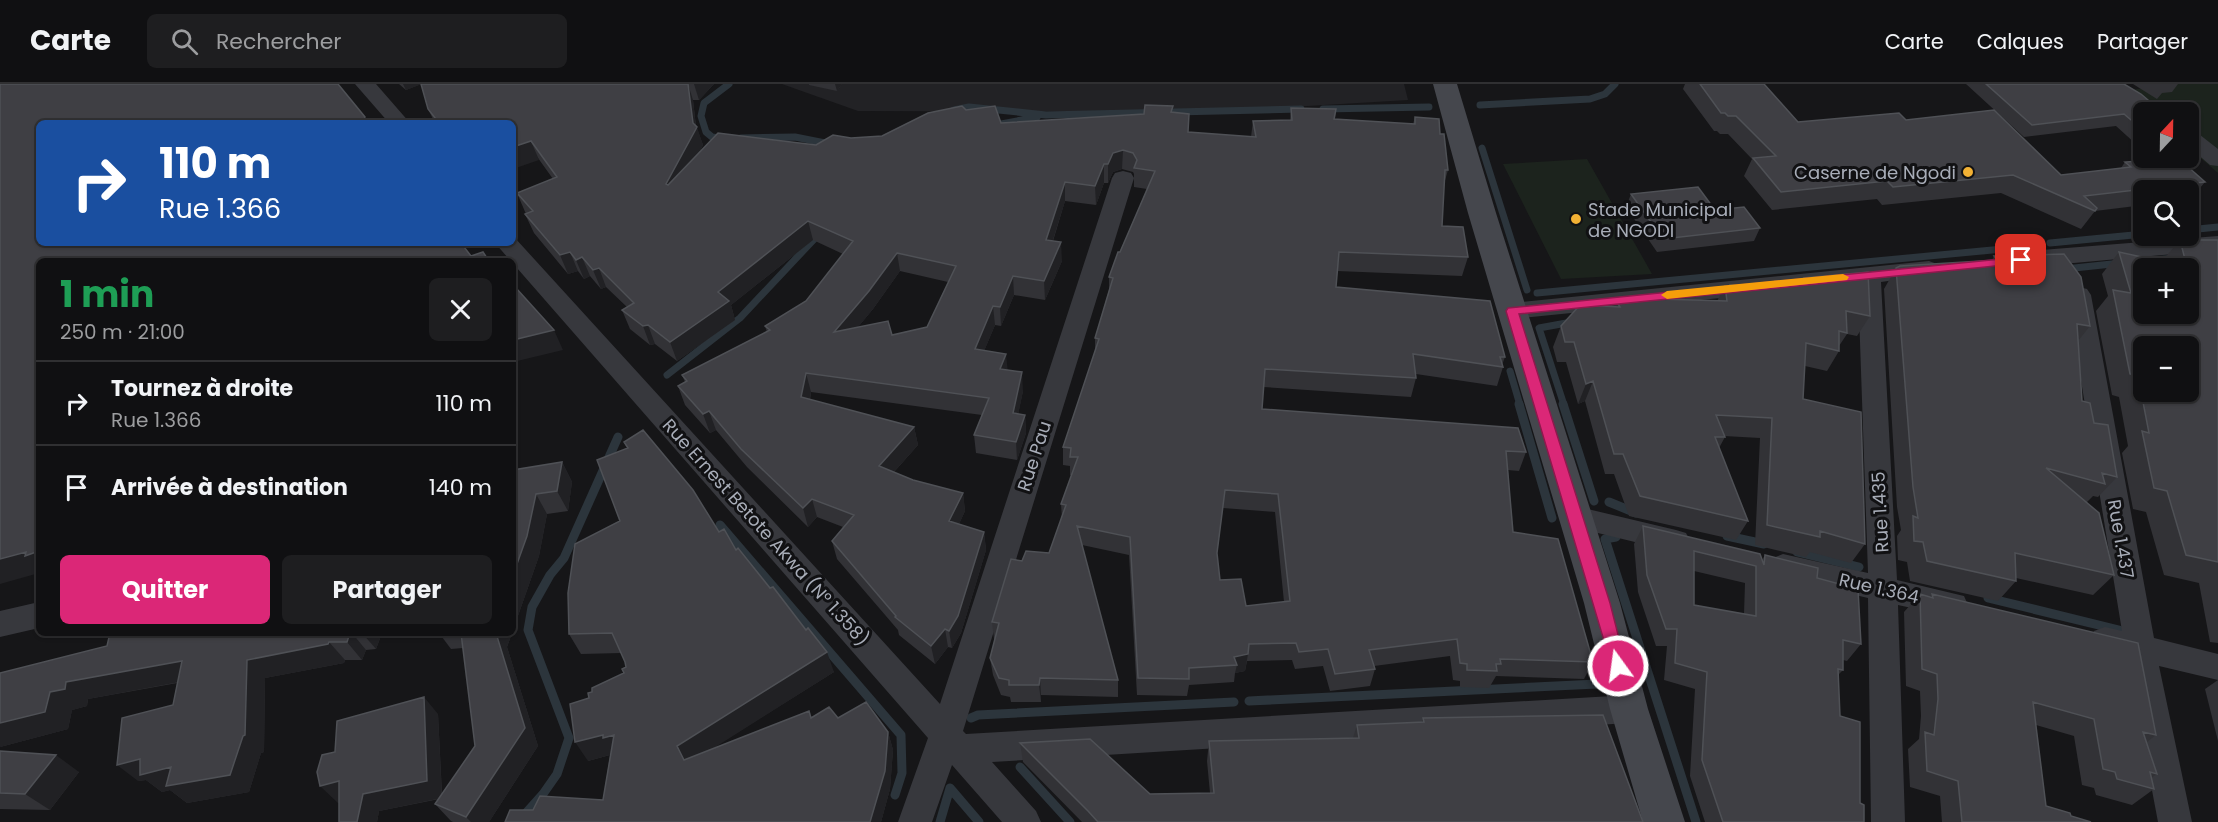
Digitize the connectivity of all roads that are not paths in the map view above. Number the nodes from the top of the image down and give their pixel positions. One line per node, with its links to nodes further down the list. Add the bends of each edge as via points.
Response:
1 (365, 84): 3 (street)
2 (1445, 84): 13 (main road)
3 (397, 120)
4 (2199, 144): 5 (street)
5 (2218, 160)
6 (1123, 178): 25 (street, Rue Pau)
7 (2218, 243): 9 (street)
8 (510, 246): 25 (street, Rue Ernest Betote Akwa (N° 1.358))
9 (2072, 255): 10 (street); 22 (street, Rue 1.437)
10 (2008, 262)
11 (1950, 267): 12 (street)
12 (1869, 275): 13 (street); 17 (street, Rue 1.435)
13 (1512, 311): 14 (main road)
14 (1575, 517): 15 (street); 24 (main road)
15 (1706, 548)
16 (1761, 561): 17 (street, Rue 1.364)
17 (1883, 589): 18 (street, Rue 1.364); 29 (street, Rue 1.435)
18 (1977, 610)
19 (36, 616): 20 (street)
20 (0, 624)
21 (2082, 635): 22 (street)
22 (2140, 648): 23 (street); 30 (street, Rue 1.437)
23 (2218, 667)
24 (1629, 709): 25 (street); 28 (main road)
25 (952, 741): 26 (street, Rue Pau); 27 (street, Rue Ernest Betote Akwa (N° 1.358))
26 (915, 822)
27 (1024, 822)
28 (1664, 822)
29 (1888, 822)
30 (2175, 822)

